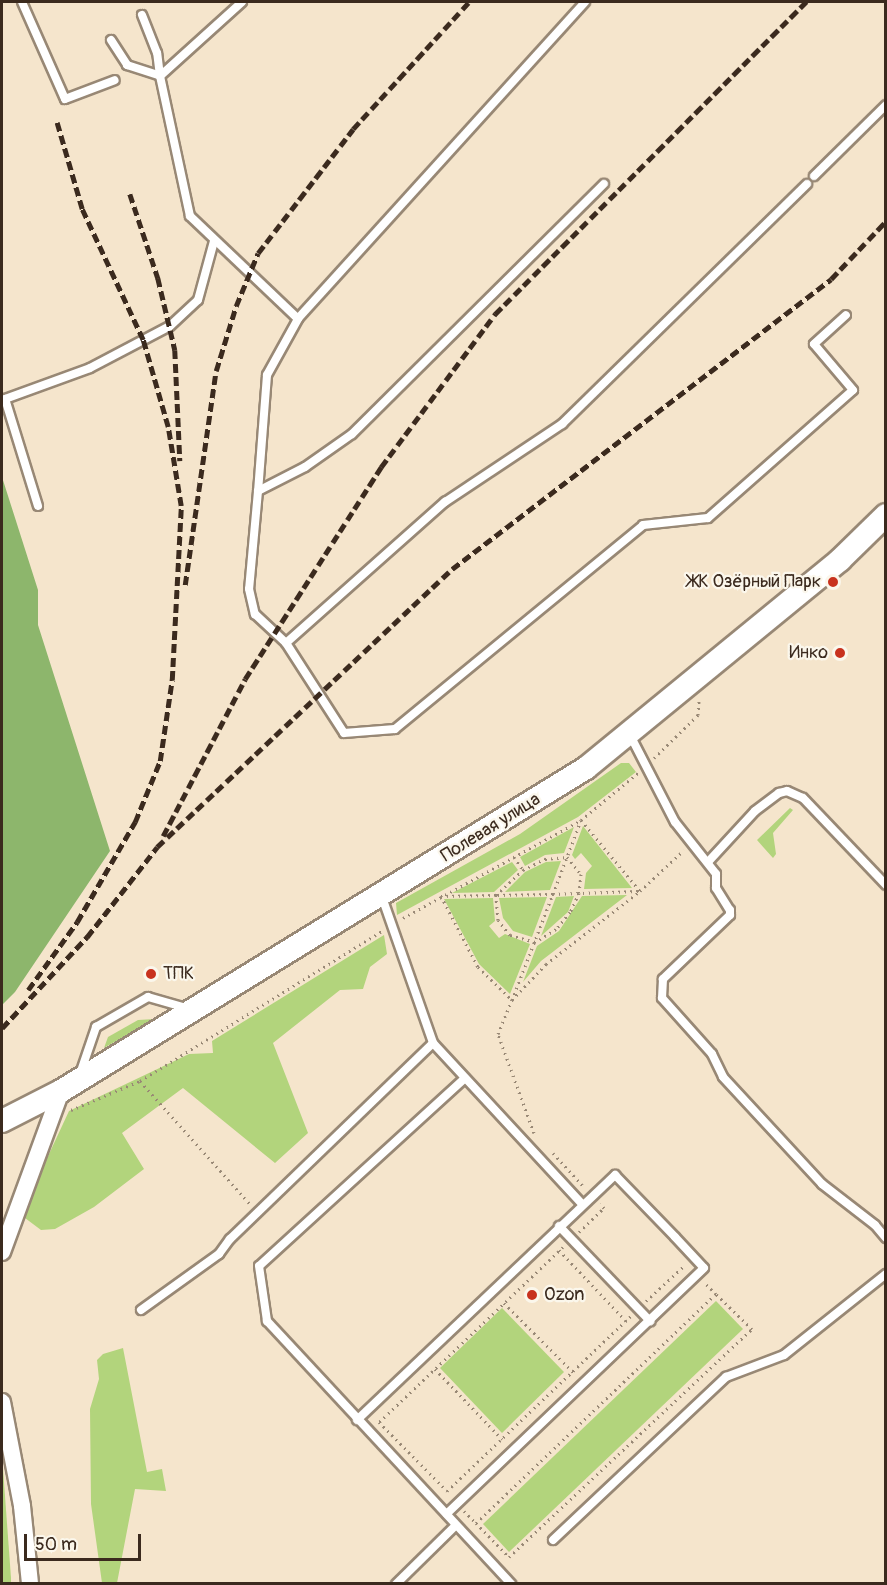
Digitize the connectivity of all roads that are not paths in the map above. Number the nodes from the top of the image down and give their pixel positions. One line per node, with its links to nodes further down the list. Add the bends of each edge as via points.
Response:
1 (22, 2): 7 (lane, via 65,99)
2 (242, 2): 6 (lane)
3 (585, 2): 14 (lane)
4 (142, 15): 6 (lane)
5 (111, 40): 6 (lane, via 127,65)
6 (160, 76): 12 (lane, via 190,216)
7 (115, 80)
8 (885, 105): 9 (lane)
9 (814, 176)
10 (604, 184): 15 (lane, via 352,434 305,467)
11 (807, 184): 18 (lane, via 562,424 445,502)
12 (214, 241): 14 (lane); 16 (lane, via 198,300 170,326 90,368 5,399)
13 (846, 315): 18 (lane, via 814,344 853,390 708,518 643,525 395,729 344,733)
14 (297, 319): 15 (lane, via 267,375)
15 (258, 491): 18 (lane, via 249,589 255,614)
16 (38, 506)
17 (885, 515): 19 (street, Полевая улица, via 840,560)
18 (286, 643)
19 (630, 735): 20 (lane, via 675,822); 22 (street, Полевая улица, via 586,768)
20 (708, 862): 21 (lane, via 755,811 779,792 787,791 803,798); 30 (lane, via 730,915 663,979 662,998 712,1054 723,1077 822,1184 875,1225)
21 (885, 885)
22 (382, 895): 23 (street, Полевая улица); 24 (lane)
23 (193, 1010): 26 (street, Полевая улица); 26 (lane, via 148,997 96,1027)
24 (433, 1043): 25 (lane); 33 (lane, via 219,1254)
25 (464, 1079): 28 (lane); 36 (lane, via 259,1266 267,1321)
26 (69, 1086): 27 (street, Полевая улица); 31 (street)
27 (2, 1121)
28 (582, 1204): 29 (lane); 34 (lane, via 615,1175 704,1268)
29 (559, 1226): 34 (lane); 36 (lane)
30 (885, 1238)
31 (2, 1252)
32 (885, 1274): 39 (lane, via 784,1355 726,1377)
33 (141, 1310)
34 (650, 1321): 37 (lane)
35 (2, 1402): 40 (street, via 22,1506)
36 (357, 1420): 37 (lane)
37 (447, 1514): 38 (lane)
38 (456, 1525): 41 (lane); 42 (lane)
39 (553, 1540)
40 (30, 1584)
41 (396, 1584)
42 (511, 1584)

